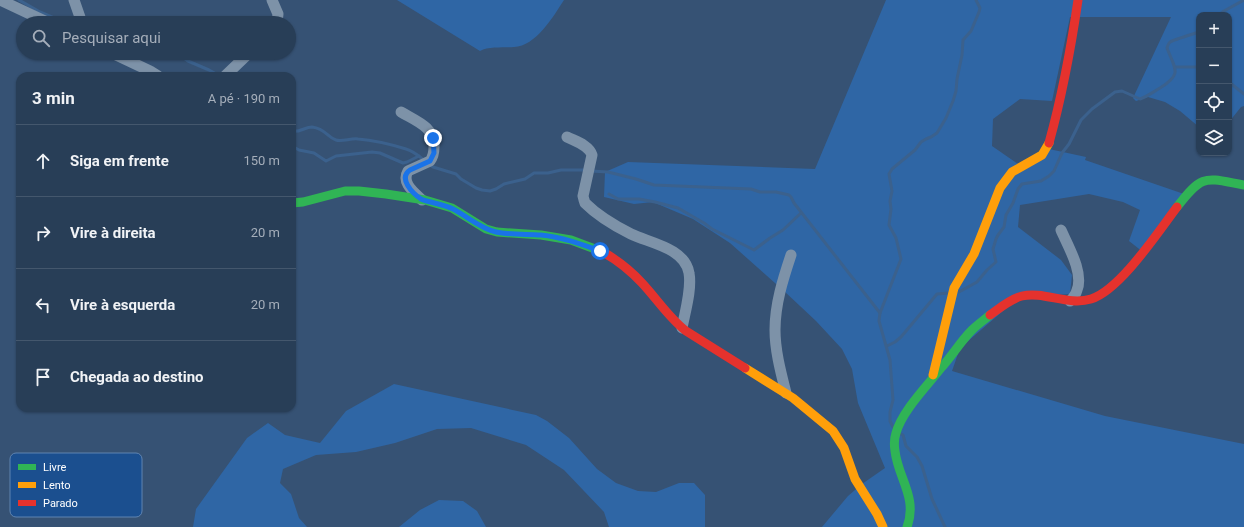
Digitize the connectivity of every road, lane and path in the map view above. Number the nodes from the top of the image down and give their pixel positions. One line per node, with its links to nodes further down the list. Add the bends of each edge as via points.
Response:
1 (0, 0): 5 (street)
2 (74, 0): 6 (street)
3 (272, 0): 7 (street)
4 (1078, 0): 21 (street, via 1049,144 1042,155 1012,172 1000,188 974,254 954,288)
5 (34, 16)
6 (80, 16)
7 (278, 16)
8 (127, 60): 10 (street)
9 (242, 60): 11 (street)
10 (152, 72)
11 (229, 72)
12 (401, 112): 15 (street, via 426,127 433,138 434,153 430,161 408,171 405,178)
13 (567, 137): 20 (street, via 592,152 583,196 585,203 612,224 674,252 685,262 690,283)
14 (1244, 185): 19 (street, via 1217,179 1199,182 1119,280 1094,298)
15 (422, 200): 16 (street, via 345,191); 20 (street, via 452,208 486,229 509,234 557,237 600,251 613,258 641,282)
16 (296, 203)
17 (1061, 230): 19 (street, via 1078,269 1078,287)
18 (791, 255): 22 (street, via 779,297 775,330)
19 (1070, 301): 21 (street, via 1032,295 1014,299 973,329)
20 (682, 328): 22 (street)
21 (932, 380): 24 (street, via 899,425 896,433 897,457 910,503 911,512)
22 (786, 393): 23 (street, via 839,437 855,479 875,508)
23 (883, 527)
24 (907, 527)

